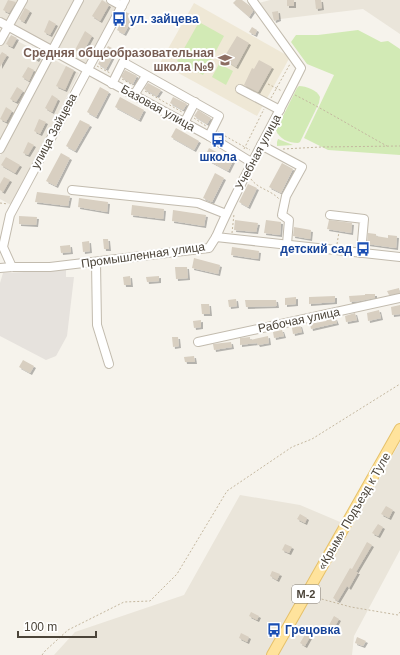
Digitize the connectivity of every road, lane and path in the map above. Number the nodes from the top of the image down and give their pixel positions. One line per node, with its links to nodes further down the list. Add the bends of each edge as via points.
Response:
1 (23, 0): 6 (street)
2 (79, 0): 8 (street)
3 (111, 0): 5 (street)
4 (252, 0): 14 (street, Учебная улица, via 301,68)
5 (123, 3): 9 (street, улица Зайцева)
6 (4, 24): 7 (street); 8 (street, Базовая улица)
7 (0, 41)
8 (52, 51): 9 (street, Базовая улица); 23 (street)
9 (86, 70): 11 (street, Базовая улица); 29 (street, улица Зайцева)
10 (146, 76): 11 (street, via 123,62); 15 (street); 16 (street)
11 (112, 84): 15 (street, Базовая улица)
12 (268, 84): 14 (path)
13 (240, 89): 17 (street)
14 (289, 93): 17 (street, Учебная улица); 21 (path)
15 (134, 95): 18 (street, Базовая улица)
16 (195, 102): 18 (street); 19 (street, via 219,116)
17 (280, 110): 20 (street, Учебная улица)
18 (184, 123): 19 (street, Базовая улица)
19 (209, 136): 25 (street, Базовая улица)
20 (261, 145): 24 (street); 25 (street, Учебная улица)
21 (388, 146): 22 (path); 24 (path)
22 (400, 146)
23 (0, 149)
24 (272, 151): 30 (street, via 302,167 286,196)
25 (251, 162): 32 (street, Учебная улица)
26 (247, 184): 30 (path, via 250,177 255,184 276,196)
27 (72, 190): 32 (street, via 198,203)
28 (0, 203): 29 (path)
29 (15, 205): 37 (street, улица Зайцева)
30 (284, 206): 38 (street, via 282,215 289,220)
31 (235, 210): 35 (path)
32 (226, 214): 36 (street, Учебная улица)
33 (330, 215): 40 (street, via 364,219)
34 (338, 232): 39 (path)
35 (232, 233)
36 (216, 237): 38 (street, Промышленная улица); 42 (street, Промышленная улица, via 209,248)
37 (2, 240): 43 (street, улица Зайцева, via 2,247)
38 (287, 244): 40 (street, Промышленная улица)
39 (337, 244)
40 (361, 253): 41 (street, Промышленная улица)
41 (400, 257)
42 (96, 262): 43 (street, Промышленная улица, via 50,267); 47 (street, via 97,325)
43 (12, 267): 44 (street, Промышленная улица)
44 (0, 268)
45 (400, 298): 46 (street, Рабочая улица)
46 (198, 342)
47 (109, 364)
48 (400, 384): 52 (path, via 312,439 292,447 227,491 177,574 150,601 124,602 68,630)
49 (400, 429): 50 (main road, «Крым» Подъезд к Туле / М-2)
50 (306, 595): 51 (path, via 351,607 398,615); 53 (main road, «Крым» Подъезд к Туле / М-2)
51 (400, 612)
52 (42, 655)
53 (272, 655)

